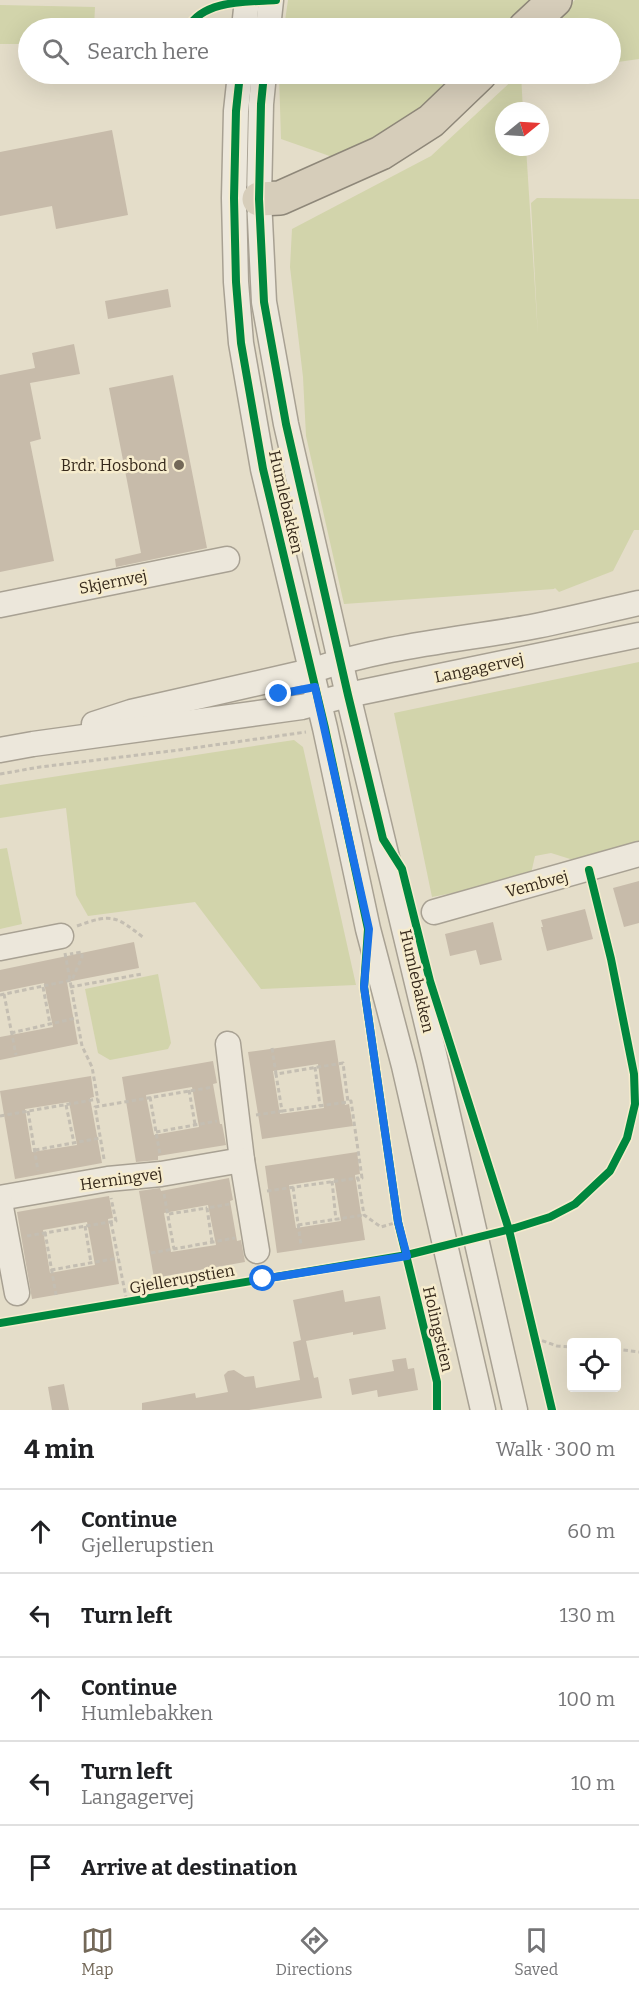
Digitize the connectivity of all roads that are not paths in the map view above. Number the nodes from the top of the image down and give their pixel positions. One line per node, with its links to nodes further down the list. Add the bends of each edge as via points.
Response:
1 (247, 0): 3 (street)
2 (555, 0): 4 (highway)
3 (245, 18)
4 (536, 18)
5 (239, 84): 8 (street, Humlebakken, via 236,111)
6 (263, 84): 8 (street, Humlebakken)
7 (470, 84): 8 (highway, via 431,121 381,153 280,198)
8 (246, 198): 13 (street, Humlebakken, via 286,424); 14 (street, Humlebakken, via 236,282 241,343 263,469)
9 (227, 559): 11 (street, Skjernvej)
10 (639, 603): 13 (street, Langagervej, via 533,626 501,642)
11 (0, 605)
12 (639, 635): 13 (street, Langagervej)
13 (344, 678): 14 (street, Langagervej); 14 (street); 27 (street, Humlebakken)
14 (315, 687): 15 (street, Langagervej, via 198,710 159,726); 15 (street, Langagervej, via 131,712); 26 (street, Humlebakken)
15 (33, 744): 16 (street, Langagervej)
16 (0, 750)
17 (639, 854): 18 (street, Vembvej)
18 (434, 912)
19 (61, 936): 20 (street)
20 (0, 948)
21 (228, 1044): 22 (street)
22 (242, 1160): 23 (street, Herningvej, via 108,1179); 24 (street)
23 (0, 1200): 25 (street, Herningvej)
24 (256, 1243)
25 (18, 1293)
26 (483, 1410)
27 (515, 1410)

